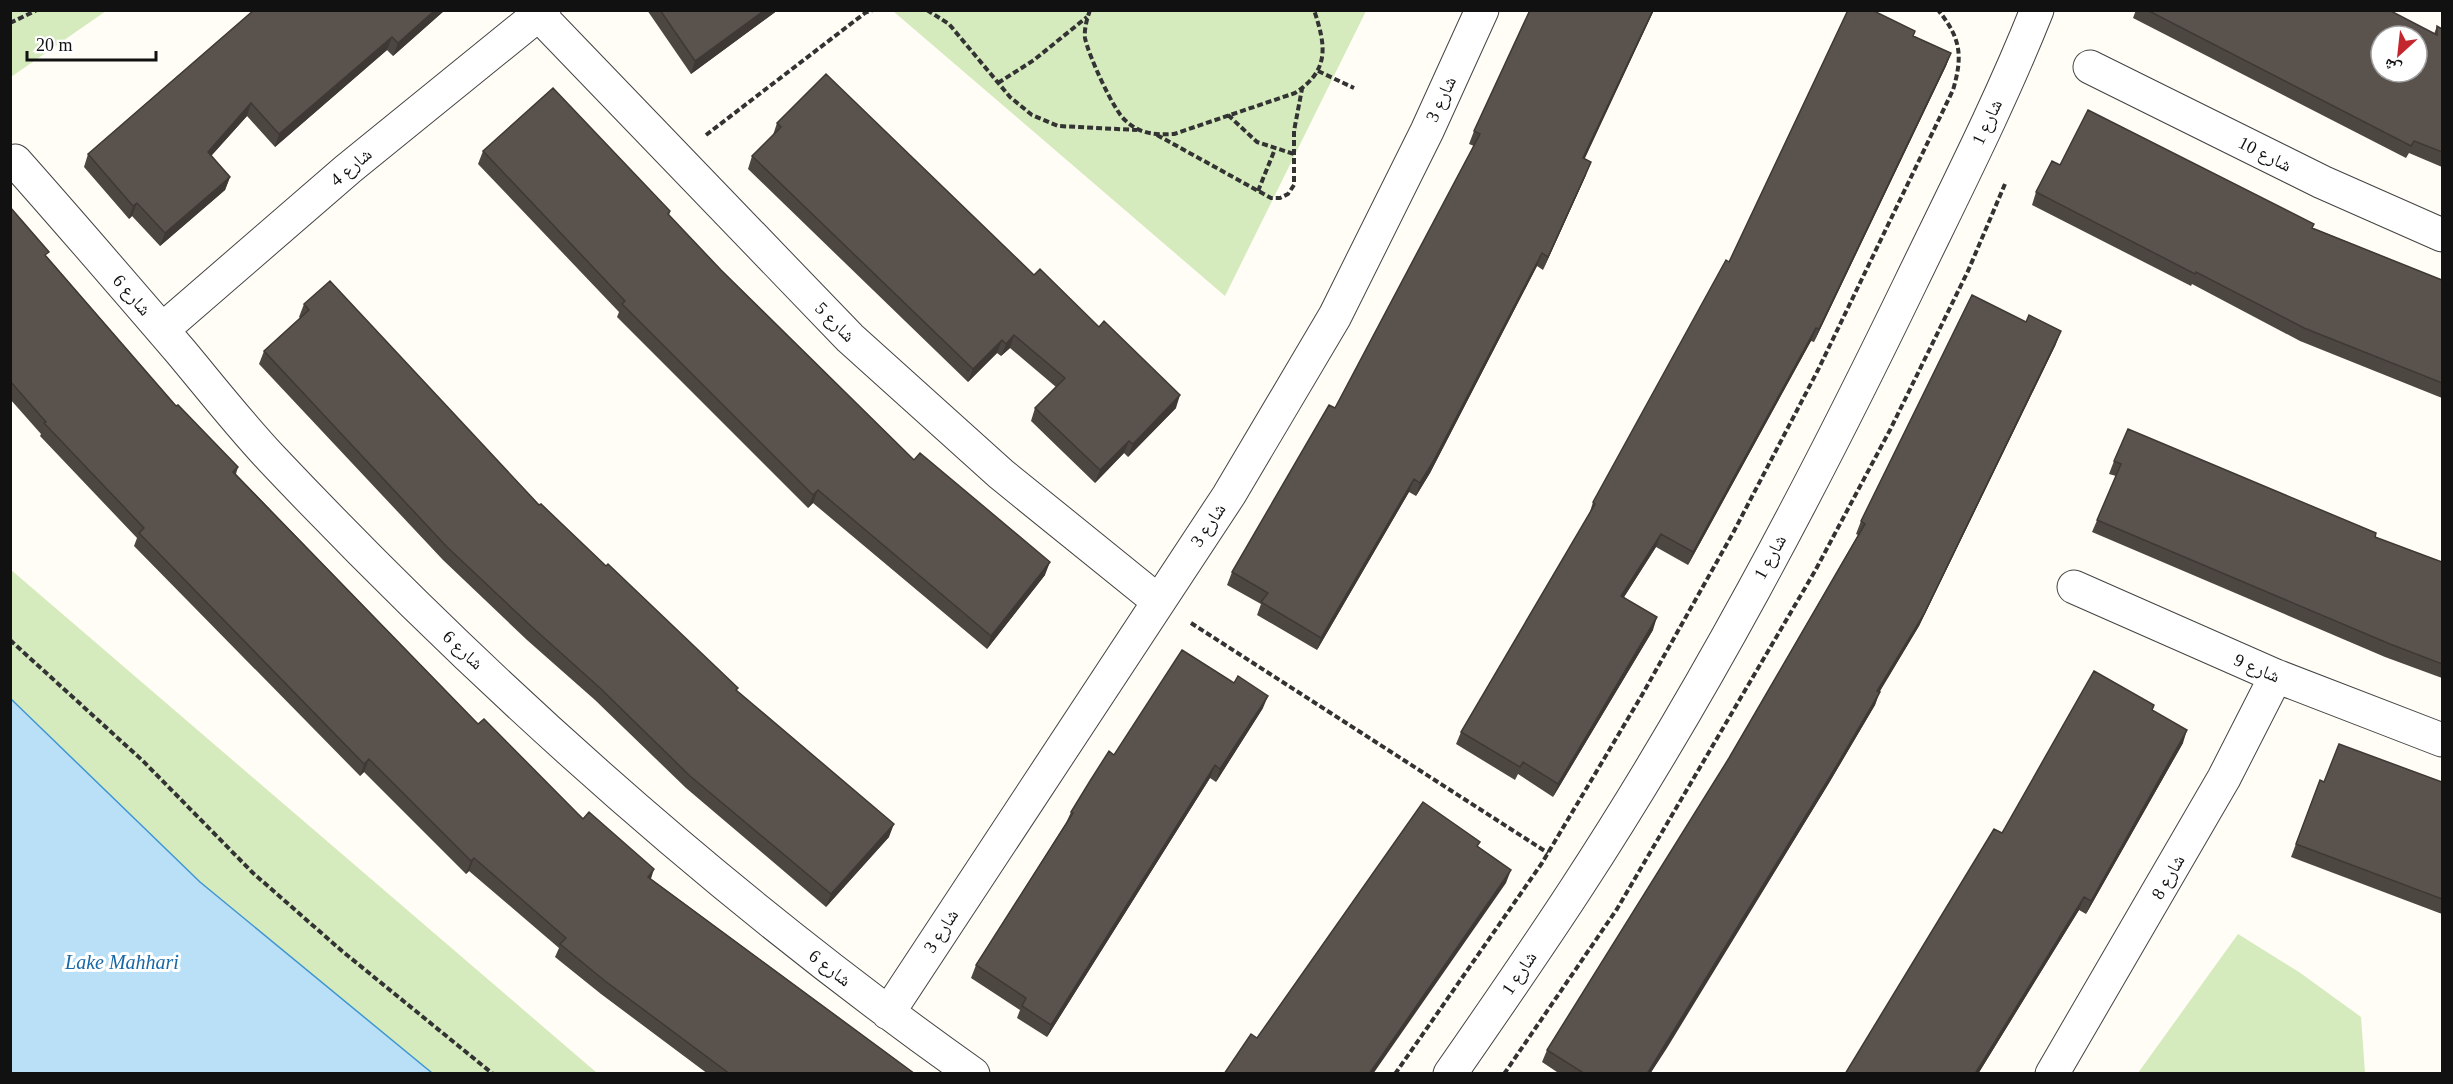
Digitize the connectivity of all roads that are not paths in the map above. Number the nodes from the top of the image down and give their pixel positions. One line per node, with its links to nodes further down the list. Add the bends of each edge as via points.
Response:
1 (1482, 10): 9 (street, شارع 3, via 1335,316 1229,495)
2 (542, 13): 7 (street, شارع 4, via 348,169); 9 (street, شارع 5, via 850,338 1001,474)
3 (2031, 13): 14 (street, شارع 1, via 1857,394 1769,561 1578,885)
4 (2090, 67): 6 (street, شارع 10, via 2322,182)
5 (15, 160): 7 (street, شارع 6)
6 (2442, 235)
7 (162, 330): 12 (street, شارع 6, via 278,465 406,596 561,742 720,881)
8 (2074, 587): 10 (street, شارع 9)
9 (1158, 601): 12 (street, شارع 3)
10 (2276, 676): 11 (street, شارع 9); 15 (street, شارع 8, via 2218,788)
11 (2442, 740)
12 (888, 1013): 13 (street, شارع 6)
13 (973, 1074)
14 (1450, 1074)
15 (2052, 1074)

